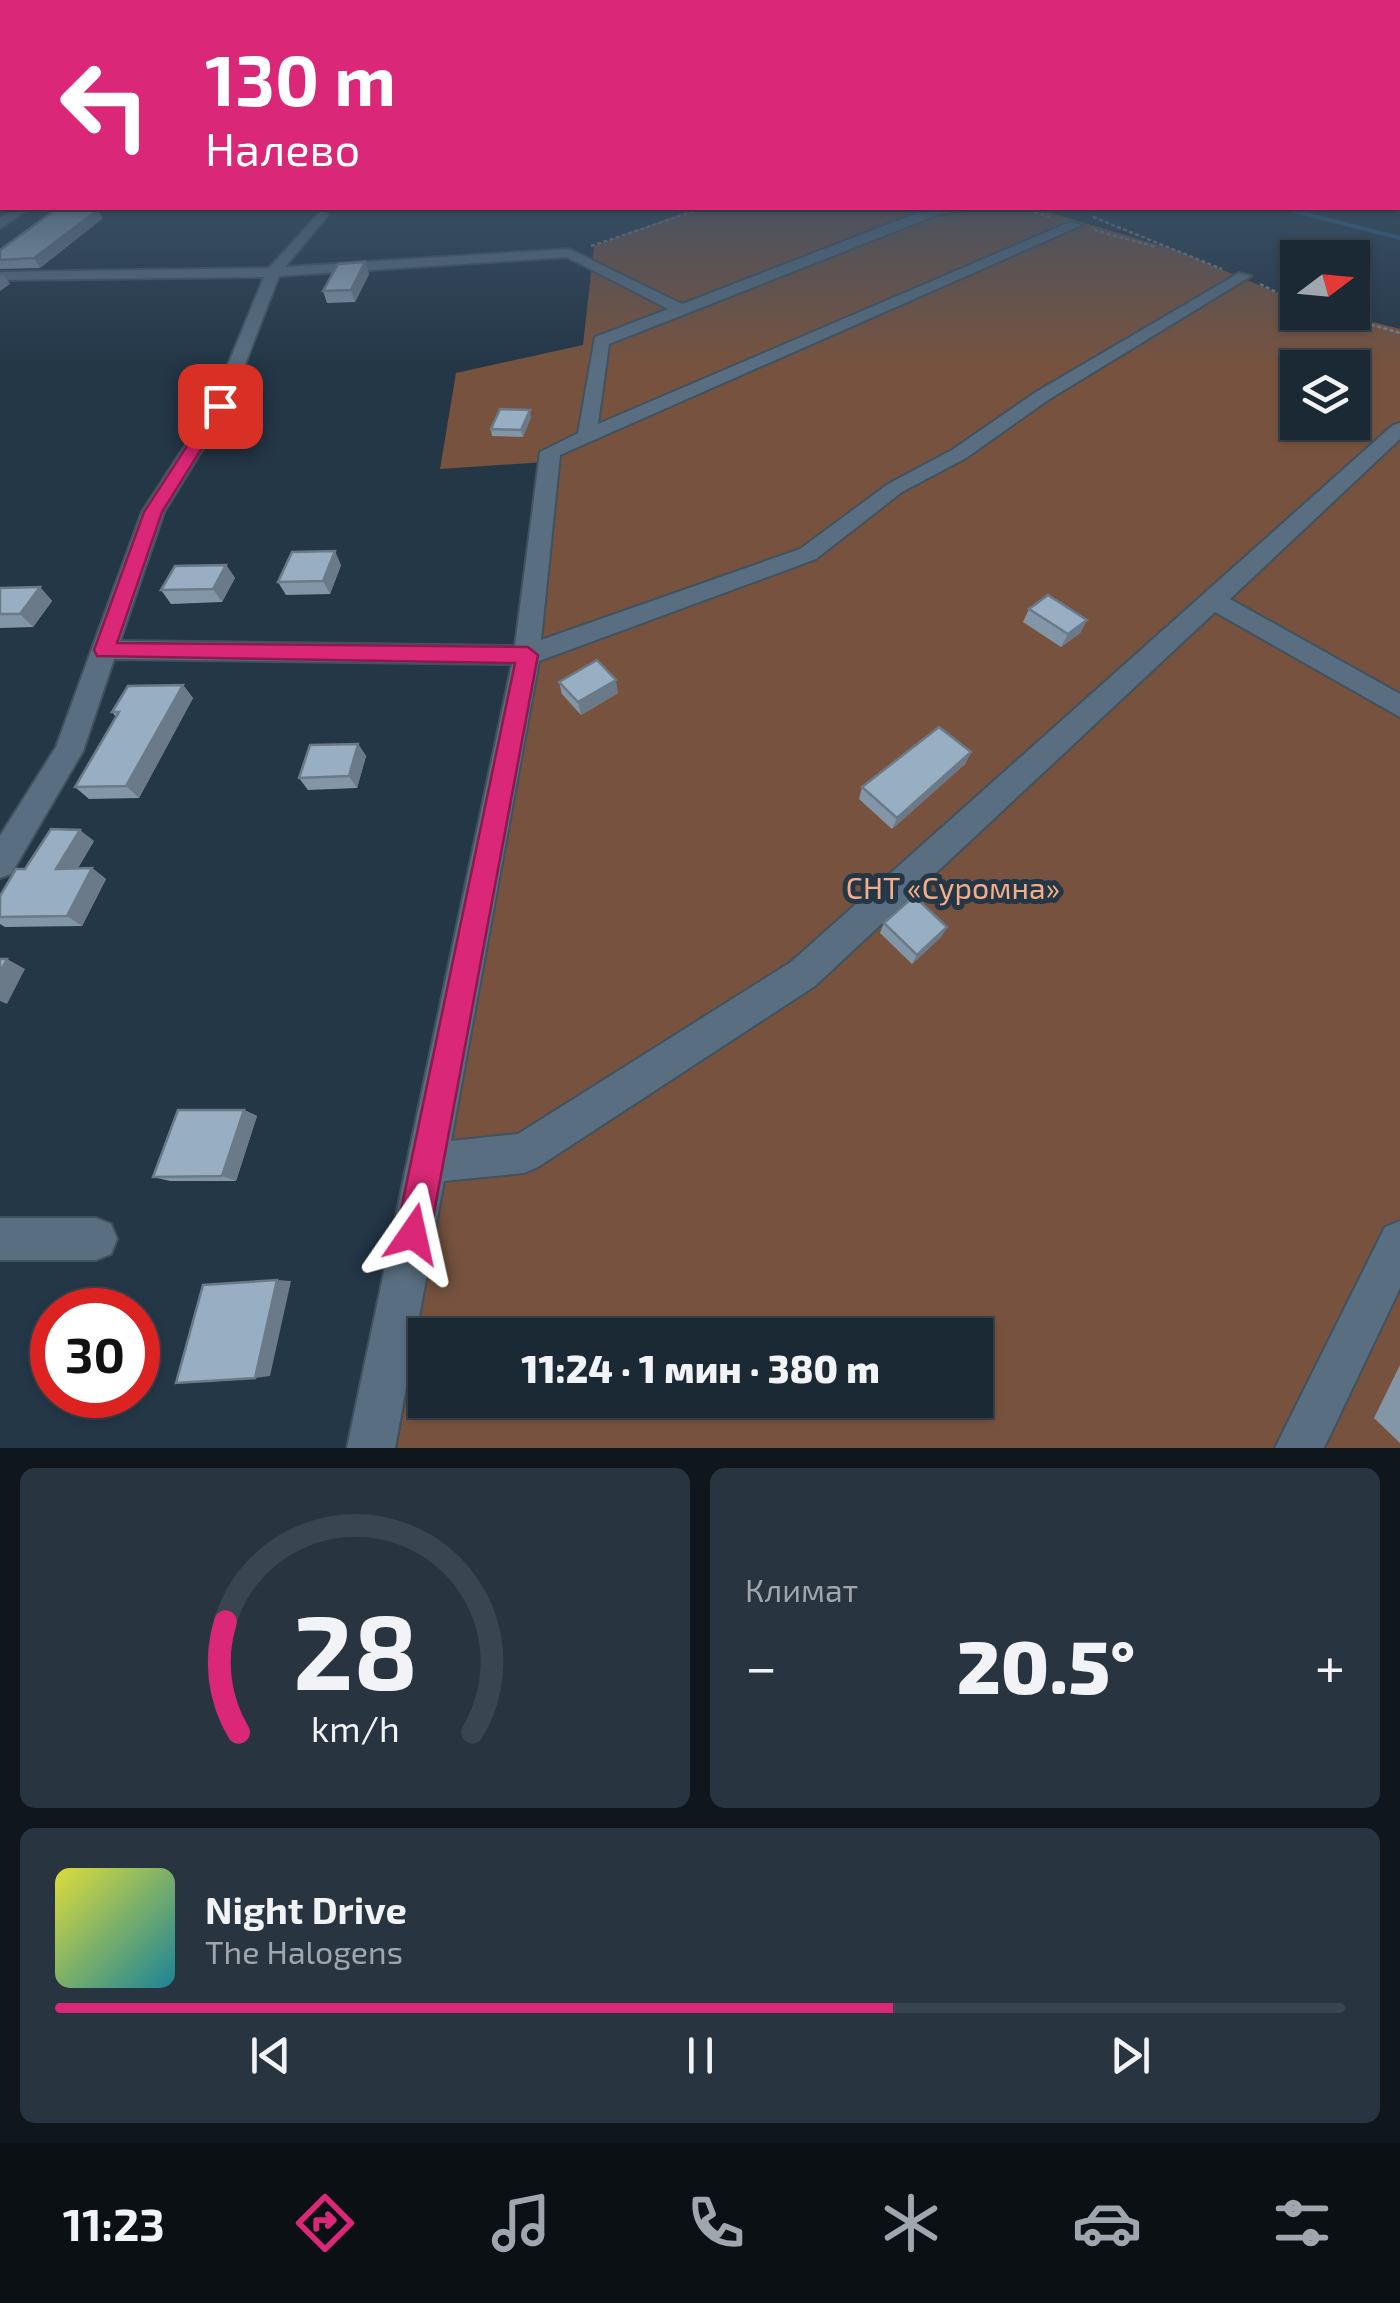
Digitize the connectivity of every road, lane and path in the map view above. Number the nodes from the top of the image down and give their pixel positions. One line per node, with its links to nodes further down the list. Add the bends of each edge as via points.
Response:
1 (306, 232): 9 (street)
2 (633, 232): 8 (path)
3 (882, 232): 13 (street)
4 (1052, 232): 17 (street)
5 (1116, 232): 7 (path)
6 (1116, 232): 7 (path)
7 (1174, 252): 11 (path)
8 (569, 253): 9 (street); 13 (street)
9 (273, 272): 10 (street); 19 (street, via 220,406 153,512)
10 (0, 276)
11 (1244, 276): 12 (path); 20 (street, via 896,488 808,554)
12 (1280, 294)
13 (682, 310): 17 (street, via 601,341)
14 (1370, 324): 15 (path)
15 (1400, 333)
16 (1400, 428): 18 (street)
17 (586, 436): 20 (street, via 550,452)
18 (1212, 600): 21 (street); 23 (street, via 803,974 524,1154)
19 (104, 650): 20 (street); 22 (street, via 69,752)
20 (528, 655): 23 (street)
21 (1400, 707)
22 (0, 864)
23 (427, 1162): 27 (street)
24 (0, 1239): 25 (street)
25 (96, 1239)
26 (1400, 1242): 28 (street)
27 (370, 1448)
28 (1299, 1448)

